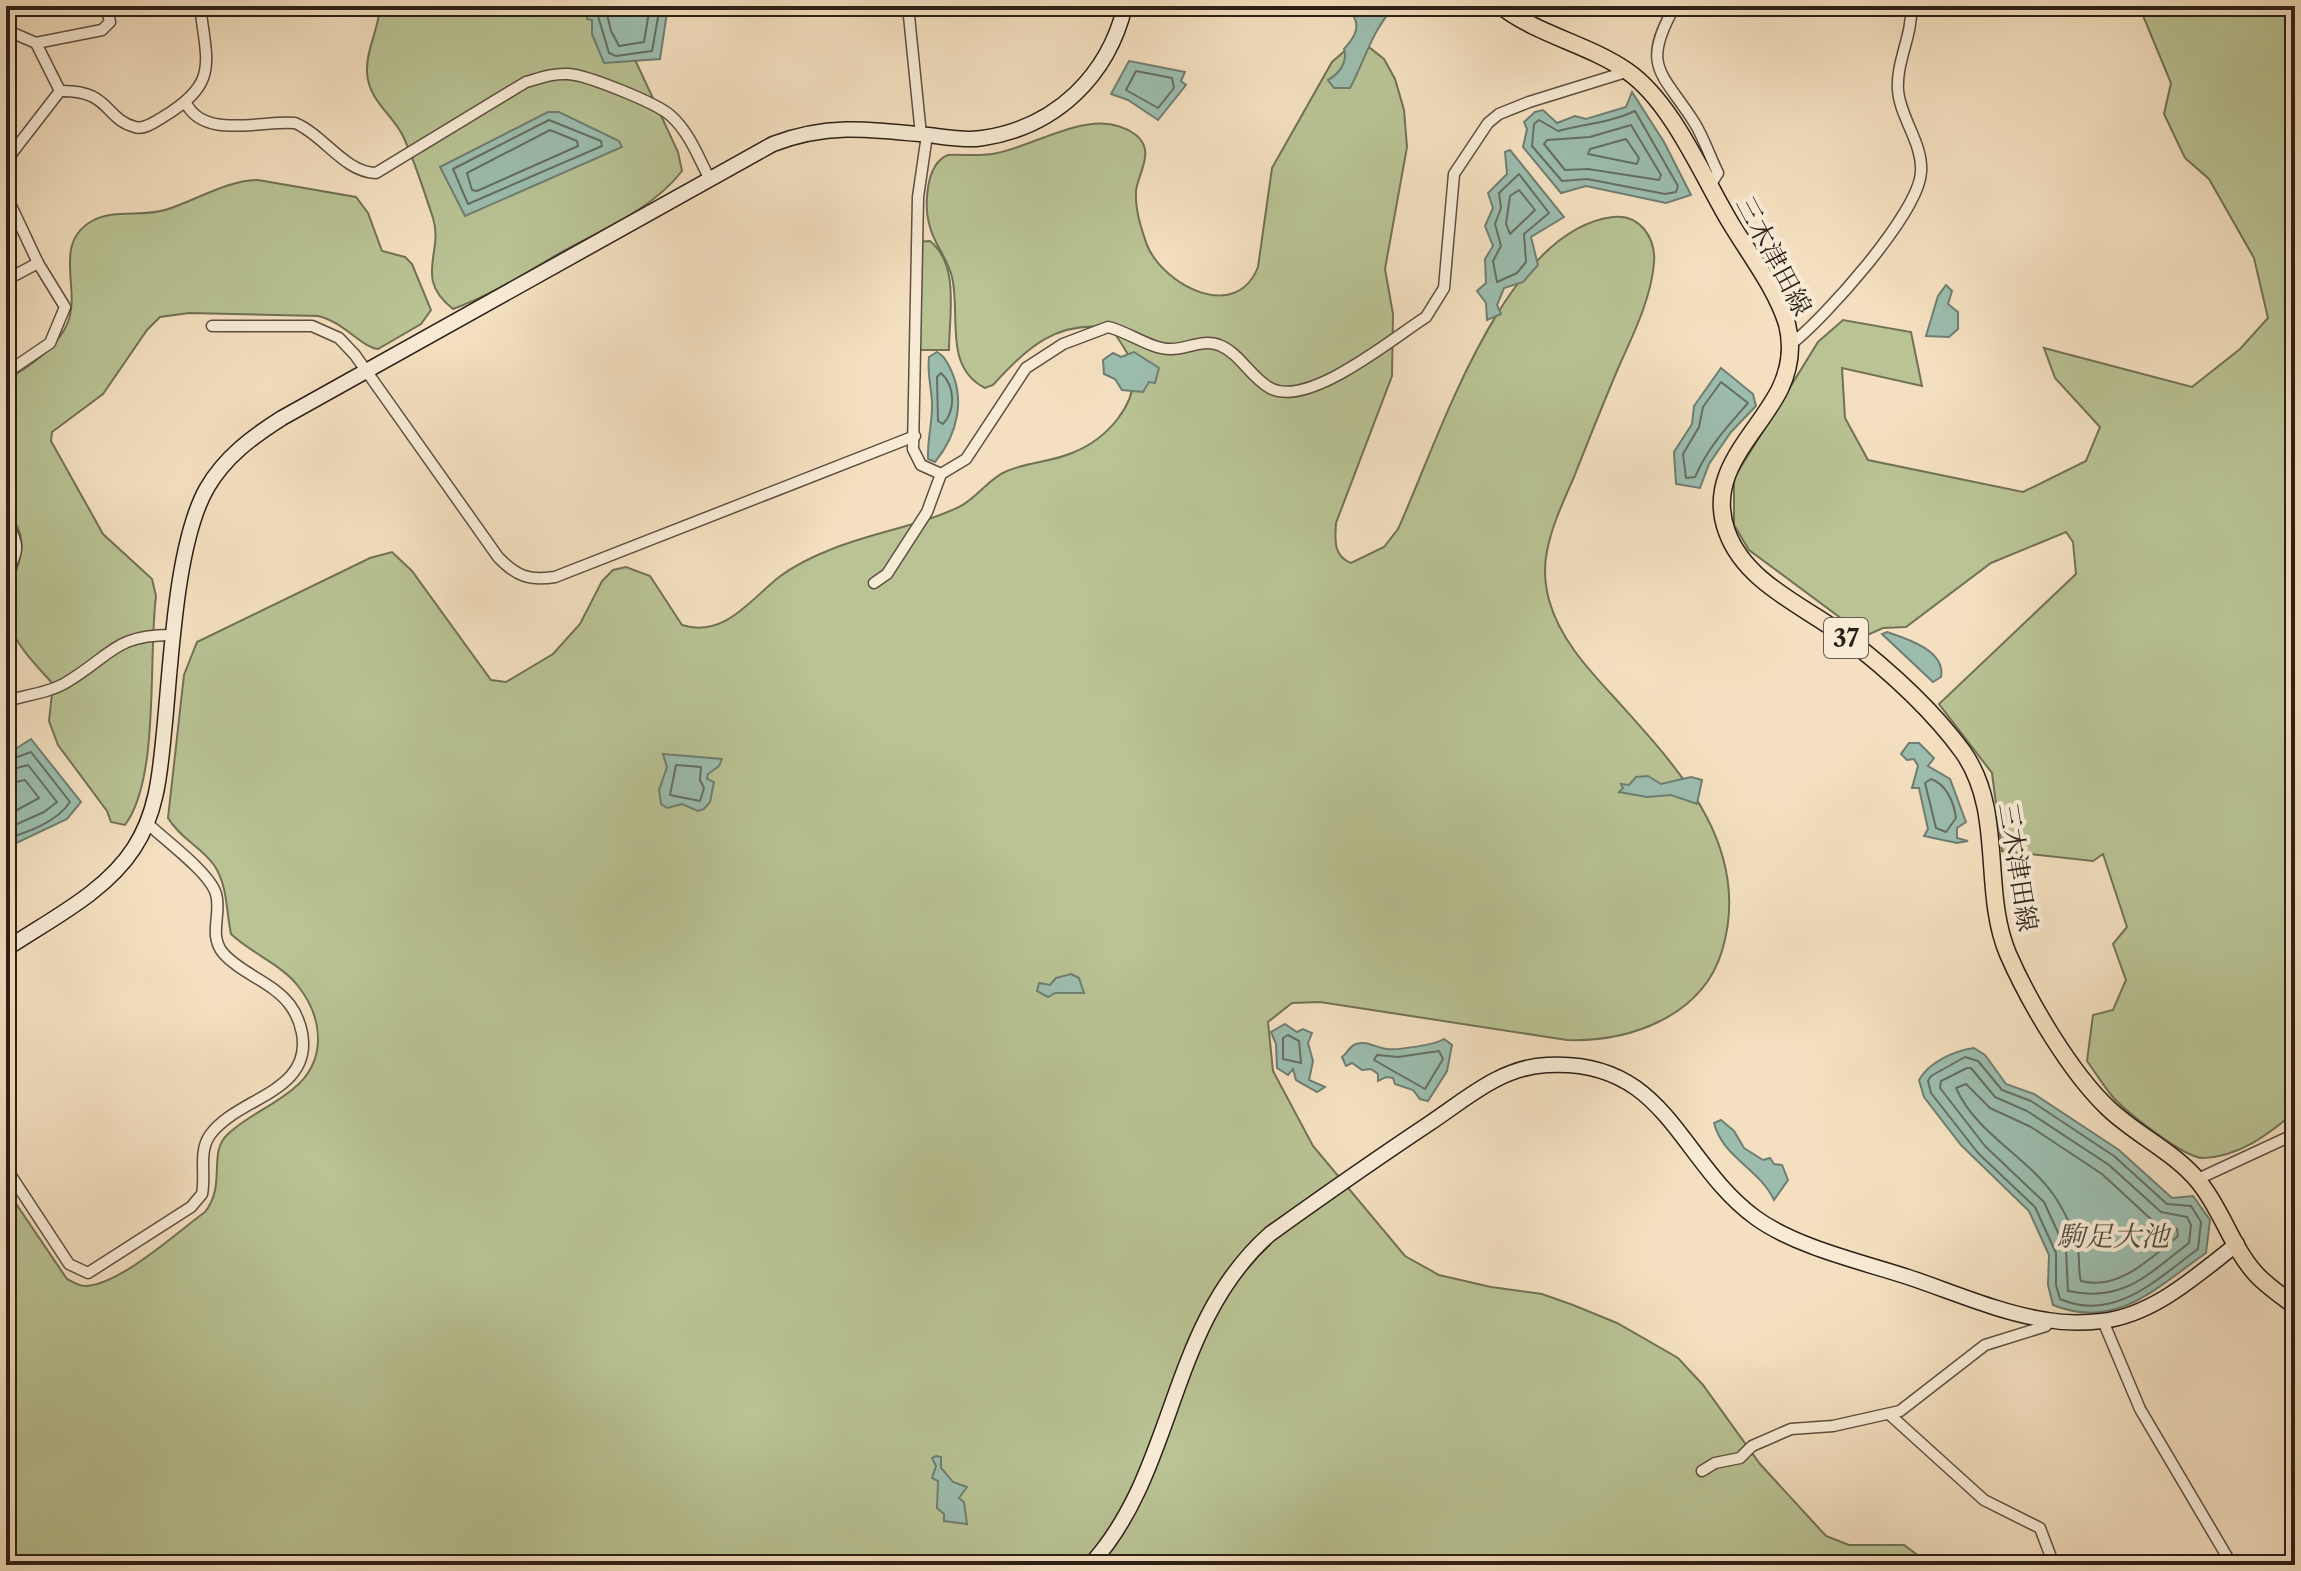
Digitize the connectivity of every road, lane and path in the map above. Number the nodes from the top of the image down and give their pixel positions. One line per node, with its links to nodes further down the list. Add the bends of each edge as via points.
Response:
1 (106, 6): 9 (street, via 110,22 102,30)
2 (200, 6): 12 (street, via 205,76)
3 (908, 6): 13 (street)
4 (1125, 6): 13 (street, via 1099,68 1077,95 1051,114 982,139)
5 (1501, 6): 10 (main road, 三木津田線 / 37)
6 (1675, 6): 16 (street, via 1660,32 1657,69 1700,132 1718,173)
7 (1911, 6): 21 (street, via 1913,25 1898,89 1921,157 1917,189 1828,312)
8 (6, 30): 9 (street)
9 (36, 43): 11 (street)
10 (1629, 71): 16 (main road, 三木津田線 / 37, via 1662,107); 25 (street, via 1529,102 1488,123 1454,174 1444,288 1437,304 1426,317 1334,376 1300,392 1283,393 1258,378 1231,350 1215,344 1169,350 1122,330 1099,329 1026,368 966,459)
11 (60, 91): 12 (street, via 95,96 132,127 141,128); 14 (street, via 12,153)
12 (186, 103): 15 (street, via 191,114 209,124 295,123 364,173 376,173 526,82 571,74 672,116)
13 (924, 135): 15 (street, via 849,128 803,133); 24 (street, via 918,197)
14 (6, 171)
15 (710, 180): 23 (street)
16 (1709, 187): 21 (main road, 三木津田線 / 37, via 1770,289)
17 (6, 195): 18 (street)
18 (38, 263): 19 (street); 22 (street, via 65,307 50,343)
19 (6, 280)
20 (212, 326): 23 (street, via 327,330)
21 (1790, 345): 35 (main road, 三木津田線 / 37, via 1783,384 1741,444 1723,491 1725,529 1737,555 1760,578 1846,638 1928,710 1966,756 1984,798 1999,922 2025,986 2098,1097)
22 (6, 373)
23 (367, 373): 24 (street, via 498,557 526,578 555,577); 29 (street, via 261,431 223,466 197,508 190,532)
24 (915, 436): 25 (street, via 913,449 921,465)
25 (941, 474): 28 (street, via 927,512 887,574)
26 (6, 522): 27 (street, via 19,552)
27 (6, 574)
28 (874, 583)
29 (174, 635): 30 (street, via 146,634 124,641 66,684); 31 (street, via 157,796)
30 (6, 701)
31 (148, 824): 32 (street, via 114,874); 34 (street, via 210,882 217,896 216,942 225,955 294,1009 304,1045 301,1062 292,1076 213,1130 203,1151 202,1194 191,1207 88,1273 69,1264)
32 (6, 949)
33 (2295, 1134): 35 (street)
34 (6, 1168)
35 (2198, 1179): 36 (main road, 三木津田線 / 37)
36 (2237, 1244): 37 (main road, 三木津田線 / 37, via 2257,1274); 39 (street, via 2150,1306)
37 (2295, 1306)
38 (2047, 1320): 39 (street); 40 (street, via 2034,1332 1985,1345); 42 (street, via 1826,1250 1757,1218 1732,1196 1652,1098 1626,1079 1570,1064 1519,1070 1470,1095 1243,1258 1195,1339 1128,1512)
39 (2103, 1321): 44 (street, via 2140,1409)
40 (1889, 1414): 41 (street, via 1791,1429 1758,1443 1740,1458); 43 (street, via 1984,1500 2040,1528)
41 (1702, 1471)
42 (1090, 1565)
43 (2054, 1565)
44 (2232, 1565)

